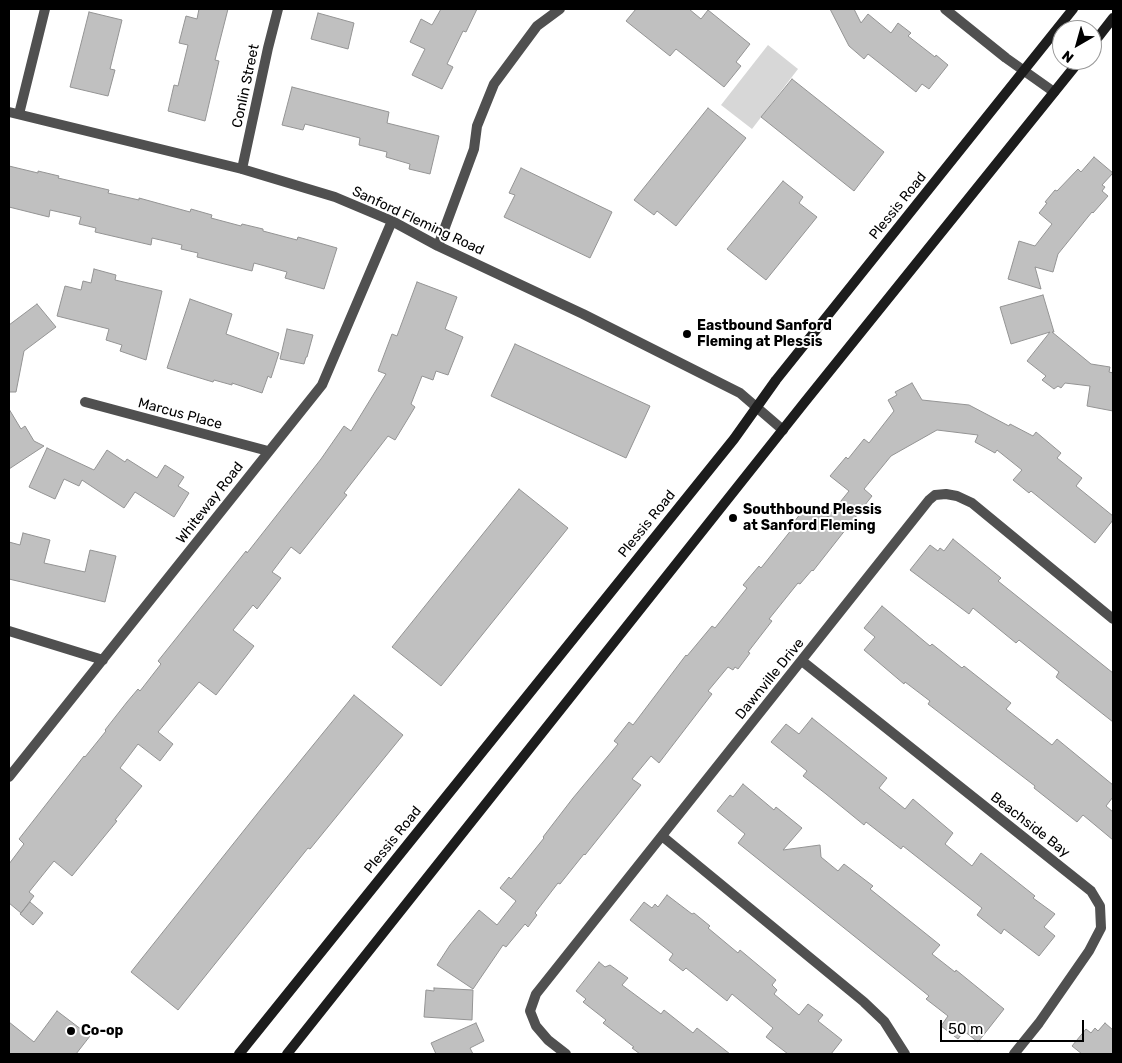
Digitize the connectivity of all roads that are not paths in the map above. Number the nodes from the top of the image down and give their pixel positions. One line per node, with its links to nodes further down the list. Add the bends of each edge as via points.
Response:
1 (44, 9): 11 (street)
2 (278, 9): 12 (street, Conlin Street)
3 (560, 9): 14 (street, via 537,26 494,84)
4 (945, 9): 8 (street)
5 (1073, 9): 8 (main road, Plessis Road)
6 (1113, 18): 7 (main road)
7 (1102, 32)
8 (1024, 70): 10 (street); 16 (main road, Plessis Road)
9 (1072, 70): 10 (main road)
10 (1054, 92): 17 (main road)
11 (14, 113): 12 (street, Sanford Fleming Road)
12 (242, 169): 13 (street, Sanford Fleming Road, via 335,197)
13 (392, 221): 14 (street, Sanford Fleming Road); 18 (street, Whiteway Road, via 322,386)
14 (438, 246): 16 (street, Sanford Fleming Road, via 740,393)
15 (85, 402): 18 (street, Marcus Place)
16 (757, 408): 17 (street, Sanford Fleming Road); 25 (main road, Plessis Road)
17 (783, 430): 26 (main road)
18 (268, 451): 21 (street, Whiteway Road)
19 (1113, 619): 22 (street, Dawnville Drive, via 972,503 957,496 935,495)
20 (9, 631): 21 (street)
21 (103, 660): 23 (street, Whiteway Road)
22 (802, 661): 24 (street, Dawnville Drive); 29 (street, Beachside Bay, via 1091,891 1100,906 1101,928 1089,951 1040,1023)
23 (9, 777)
24 (662, 836): 27 (street, Dawnville Drive, via 536,994 530,1010 536,1026); 28 (street, via 864,1002 884,1021)
25 (239, 1054)
26 (286, 1054)
27 (566, 1054)
28 (905, 1054)
29 (1014, 1054)

